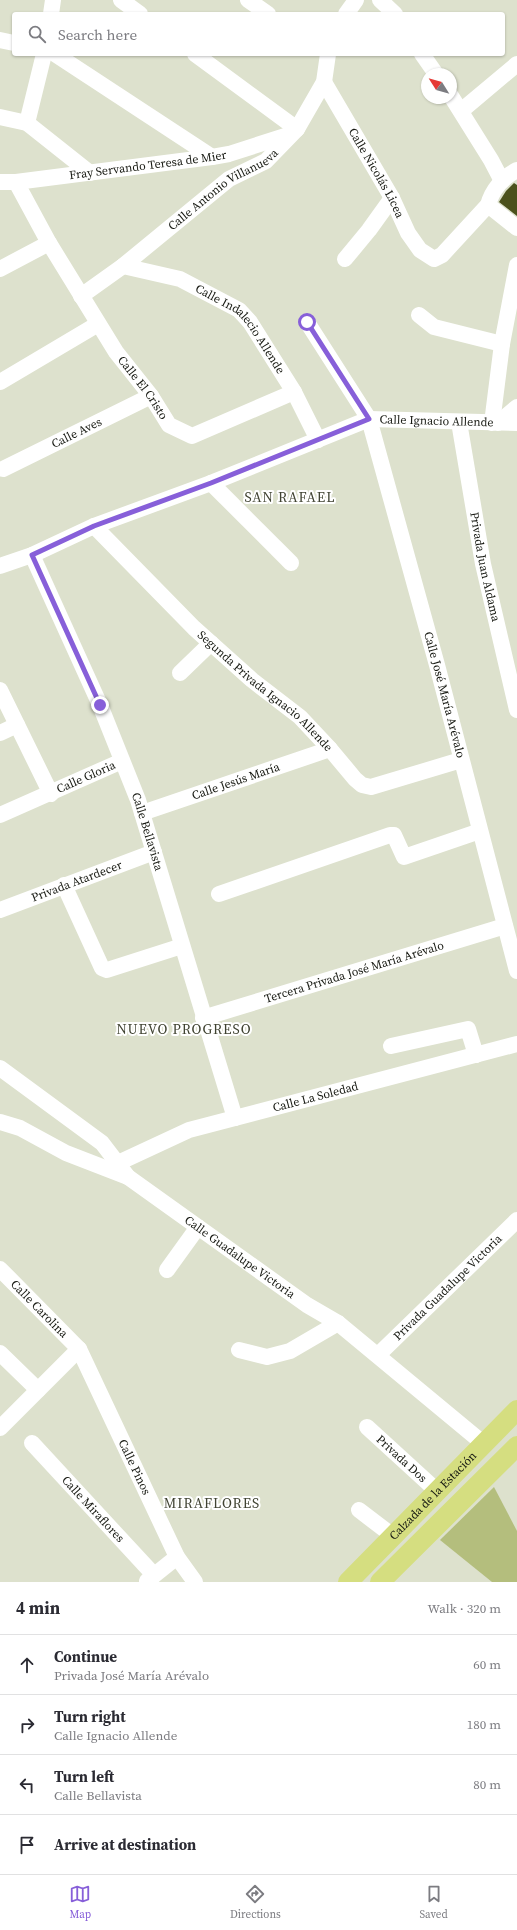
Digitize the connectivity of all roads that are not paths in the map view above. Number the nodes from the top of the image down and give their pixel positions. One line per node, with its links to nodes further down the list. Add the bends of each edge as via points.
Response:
1 (53, 0): 5 (street)
2 (121, 0): 6 (street)
3 (356, 0): 7 (street)
4 (380, 0): 8 (street)
5 (51, 12)
6 (137, 12)
7 (347, 12)
8 (393, 12)
9 (0, 40): 10 (street)
10 (12, 43)
11 (44, 56): 22 (street)
12 (58, 56): 25 (street)
13 (198, 56): 23 (street)
14 (328, 56): 18 (street, Calle Antonio Villanueva)
15 (423, 56): 17 (street)
16 (517, 64): 20 (street)
17 (432, 68)
18 (324, 82): 23 (street, Calle Antonio Villanueva); 32 (street, Calle Nicolás Licea)
19 (456, 104): 20 (street)
20 (461, 111): 29 (street)
21 (0, 117): 22 (street)
22 (27, 123): 27 (street)
23 (295, 132): 24 (street, Fray Servando Teresa de Mier); 28 (street, Calle Antonio Villanueva, via 266,161)
24 (230, 154): 25 (street, Fray Servando Teresa de Mier); 28 (street)
25 (212, 157): 27 (street, Fray Servando Teresa de Mier)
26 (517, 170): 29 (street)
27 (90, 173): 31 (street, Fray Servando Teresa de Mier)
28 (229, 179): 38 (street, Calle Antonio Villanueva)
29 (502, 180): 33 (street, via 490,195)
30 (0, 182): 31 (street, Fray Servando Teresa de Mier)
31 (16, 182): 35 (street, Calle El Cristo)
32 (392, 198): 33 (street, Calle Nicolás Licea, via 412,239 420,250 434,260 442,255); 36 (street)
33 (488, 205): 34 (street)
34 (517, 228)
35 (49, 243): 39 (street); 41 (street, Calle El Cristo)
36 (345, 259)
37 (517, 265): 40 (street)
38 (123, 266): 41 (street, Calle Antonio Villanueva); 47 (street, Calle Indalecio Allende, via 180,279 239,310 250,322)
39 (0, 269)
40 (513, 295): 45 (street)
41 (81, 296): 44 (street, Calle El Cristo)
42 (419, 315): 45 (street, via 434,327)
43 (307, 322): 50 (street, Calle José María Arévalo)
44 (98, 324): 46 (street); 48 (street, Calle El Cristo, via 116,352)
45 (502, 344): 52 (street)
46 (0, 382)
47 (294, 392): 48 (street, Calle El Cristo, via 192,436 169,425); 54 (street, Calle Indalecio Allende)
48 (151, 396): 55 (street, Calle Aves)
49 (517, 407): 52 (street)
50 (369, 419): 51 (street, Calle Ignacio Allende); 54 (street, Calle Ignacio Allende); 68 (street, Calle José María Arévalo, via 438,666)
51 (459, 422): 52 (street, Calle Ignacio Allende); 64 (street, Privada Juan Aldama, via 483,564)
52 (495, 423): 53 (street, Calle Ignacio Allende)
53 (517, 423)
54 (318, 440): 56 (street, Calle Ignacio Allende)
55 (3, 469)
56 (211, 483): 57 (street, Calle Ignacio Allende); 59 (street)
57 (94, 526): 58 (street, Calle Ignacio Allende); 61 (street, Segunda Privada Ignacio Allende)
58 (32, 555): 60 (street, Calle Ignacio Allende); 69 (street, Calle Bellavista, via 100,705)
59 (291, 563)
60 (0, 566)
61 (211, 643): 62 (street); 67 (street, Segunda Privada Ignacio Allende, via 252,680 300,717)
62 (180, 673)
63 (0, 690): 65 (street)
64 (517, 710)
65 (17, 725): 66 (street); 70 (street)
66 (0, 733)
67 (330, 749): 68 (street, Segunda Privada Ignacio Allende, via 355,779 362,785 371,787); 71 (street, Calle Jesús María)
68 (461, 760): 73 (street, Calle José María Arévalo)
69 (122, 761): 70 (street, Calle Gloria); 71 (street, Calle Bellavista)
70 (51, 794): 72 (street, Calle Gloria)
71 (142, 813): 74 (street, Calle Bellavista)
72 (0, 814)
73 (480, 831): 76 (street, via 404,857 397,839 390,835); 78 (street, Calle José María Arévalo)
74 (154, 852): 75 (street, Privada Atardecer); 79 (street, Calle Bellavista)
75 (64, 885): 77 (street, Privada Atardecer); 79 (street, via 102,968 107,970)
76 (219, 894)
77 (0, 910)
78 (505, 926): 80 (street, Calle José María Arévalo); 81 (street, Tercera Privada José María Arévalo)
79 (182, 946): 81 (street, Calle Bellavista)
80 (517, 971)
81 (203, 1018): 86 (street, Calle Bellavista)
82 (517, 1044): 84 (street, Calle La Soledad)
83 (391, 1046): 84 (street, via 468,1030)
84 (476, 1055): 86 (street, Calle La Soledad)
85 (0, 1068): 88 (street, Calle Guadalupe Victoria, via 102,1143)
86 (235, 1118): 88 (street, Calle La Soledad, via 189,1130)
87 (0, 1122): 89 (street, via 20,1128 66,1154)
88 (118, 1163): 89 (street, Calle Guadalupe Victoria)
89 (128, 1177): 91 (street, Calle Guadalupe Victoria)
90 (517, 1220): 98 (street, Privada Guadalupe Victoria)
91 (198, 1227): 93 (street); 94 (street, Calle Guadalupe Victoria, via 306,1305)
92 (0, 1269): 95 (street, Calle Carolina)
93 (167, 1270)
94 (338, 1323): 96 (street, via 290,1351 267,1357); 98 (street, Calle Guadalupe Victoria)
95 (79, 1349): 99 (street); 109 (street, Calle Pinos)
96 (239, 1350)
97 (0, 1353): 99 (street)
98 (378, 1355): 104 (street, Calle Guadalupe Victoria)
99 (38, 1390): 102 (street)
100 (517, 1410): 104 (main road, Calzada de la Estación)
101 (367, 1427): 106 (street, Privada Dos)
102 (0, 1428)
103 (32, 1443): 110 (street, Calle Miraflores)
104 (484, 1444): 106 (main road, Calzada de la Estación)
105 (517, 1446): 113 (main road, Calzada de la Estación)
106 (437, 1491): 108 (main road, Calzada de la Estación)
107 (359, 1510): 108 (street)
108 (393, 1536): 112 (main road, Calzada de la Estación)
109 (177, 1557): 110 (street, Calle Miraflores); 111 (street, Calle Pinos)
110 (149, 1578)
111 (195, 1582)
112 (348, 1582)
113 (380, 1582)

